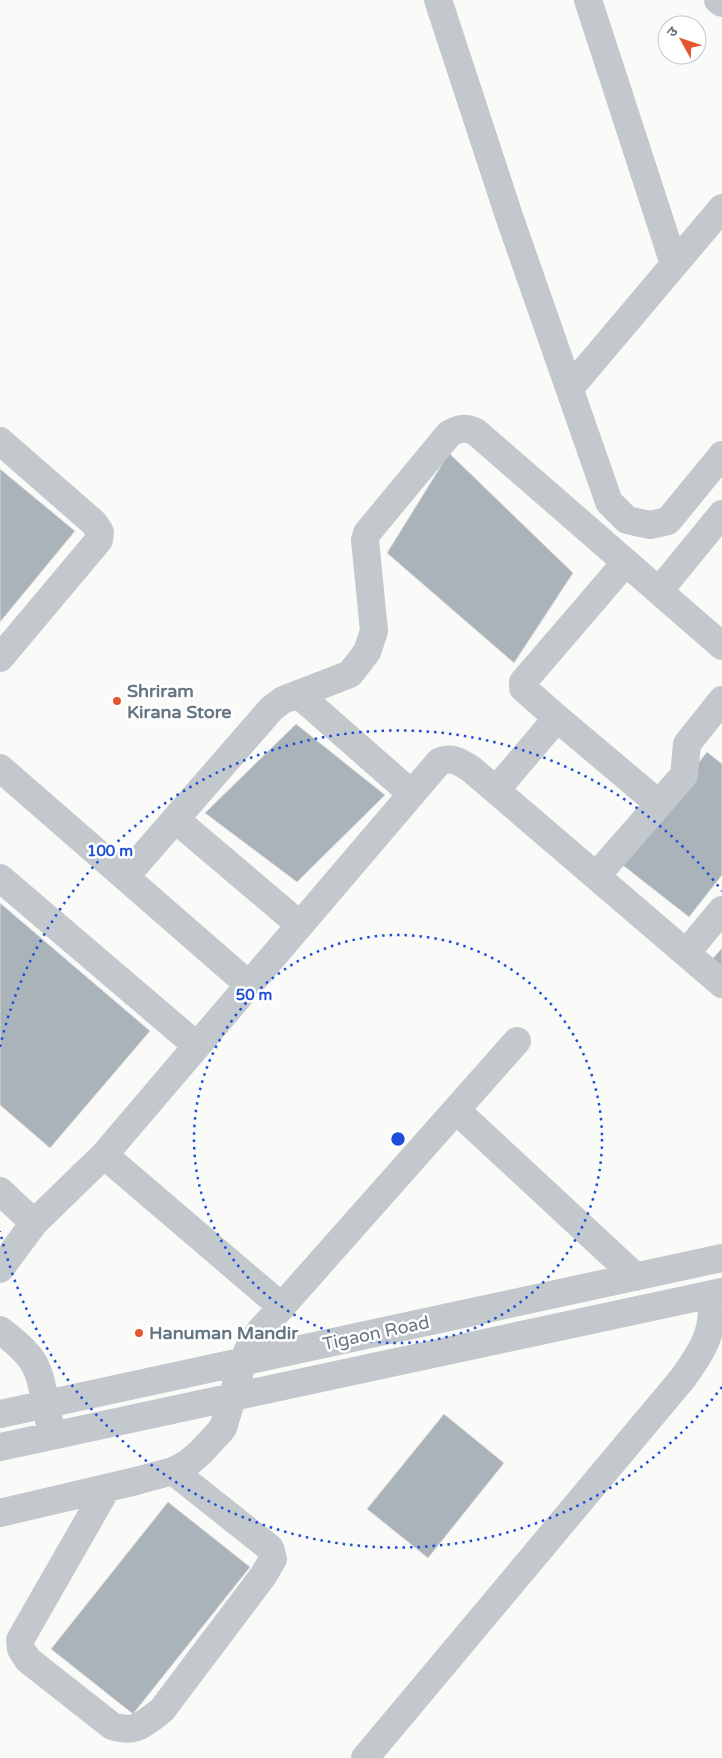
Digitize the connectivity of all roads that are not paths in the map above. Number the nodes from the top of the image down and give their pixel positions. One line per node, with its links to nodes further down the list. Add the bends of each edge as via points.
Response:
1 (438, 0): 7 (street)
2 (588, 0): 6 (street)
3 (718, 0): 4 (street)
4 (722, 3)
5 (722, 208): 6 (street)
6 (674, 264): 7 (street)
7 (570, 388): 9 (street, via 609,502 626,520 650,525 668,521)
8 (0, 441): 14 (street, via 94,523 100,532 99,540)
9 (722, 455)
10 (722, 514): 12 (street)
11 (626, 562): 12 (street); 15 (street, via 476,432 457,429 449,434 367,533 374,631 367,652 350,674); 17 (street, via 523,682 523,688)
12 (659, 591): 13 (street)
13 (722, 646)
14 (0, 658)
15 (298, 694): 20 (street); 22 (street, via 283,700 264,716)
16 (722, 700): 21 (street, via 687,744 684,775)
17 (556, 718): 19 (street); 21 (street)
18 (0, 768): 24 (street)
19 (496, 790): 20 (street, via 459,761 447,758 439,762); 23 (street)
20 (412, 794): 27 (street)
21 (659, 804): 23 (street)
22 (174, 819): 24 (street); 27 (street)
23 (597, 876): 28 (street)
24 (125, 877): 30 (street)
25 (0, 878): 32 (street)
26 (722, 910): 28 (street)
27 (300, 925): 30 (street)
28 (687, 952): 29 (street)
29 (722, 984)
30 (249, 985): 32 (street)
31 (517, 1041): 33 (street)
32 (197, 1046): 34 (street)
33 (456, 1110): 39 (street); 41 (street)
34 (104, 1155): 36 (street); 41 (street)
35 (0, 1191): 36 (street)
36 (34, 1224): 38 (street)
37 (722, 1258): 39 (street, Tigaon Road)
38 (0, 1269)
39 (636, 1277): 43 (street, Tigaon Road)
40 (717, 1292): 44 (street, Tigaon Road); 52 (street, via 713,1321 704,1348 683,1378)
41 (282, 1307): 43 (street, via 260,1331)
42 (0, 1330): 45 (street, via 34,1361)
43 (243, 1360): 44 (street); 45 (street, Tigaon Road)
44 (233, 1396): 47 (street, Tigaon Road); 49 (street, via 223,1428 201,1452)
45 (45, 1404): 46 (street, Tigaon Road); 47 (street)
46 (0, 1414)
47 (52, 1435): 48 (street, Tigaon Road)
48 (0, 1446)
49 (173, 1471): 50 (street); 50 (street, via 270,1548 272,1559 263,1576 162,1710 140,1727 126,1731 112,1726 28,1660 20,1640)
50 (107, 1488): 51 (street)
51 (0, 1514)
52 (365, 1758)

